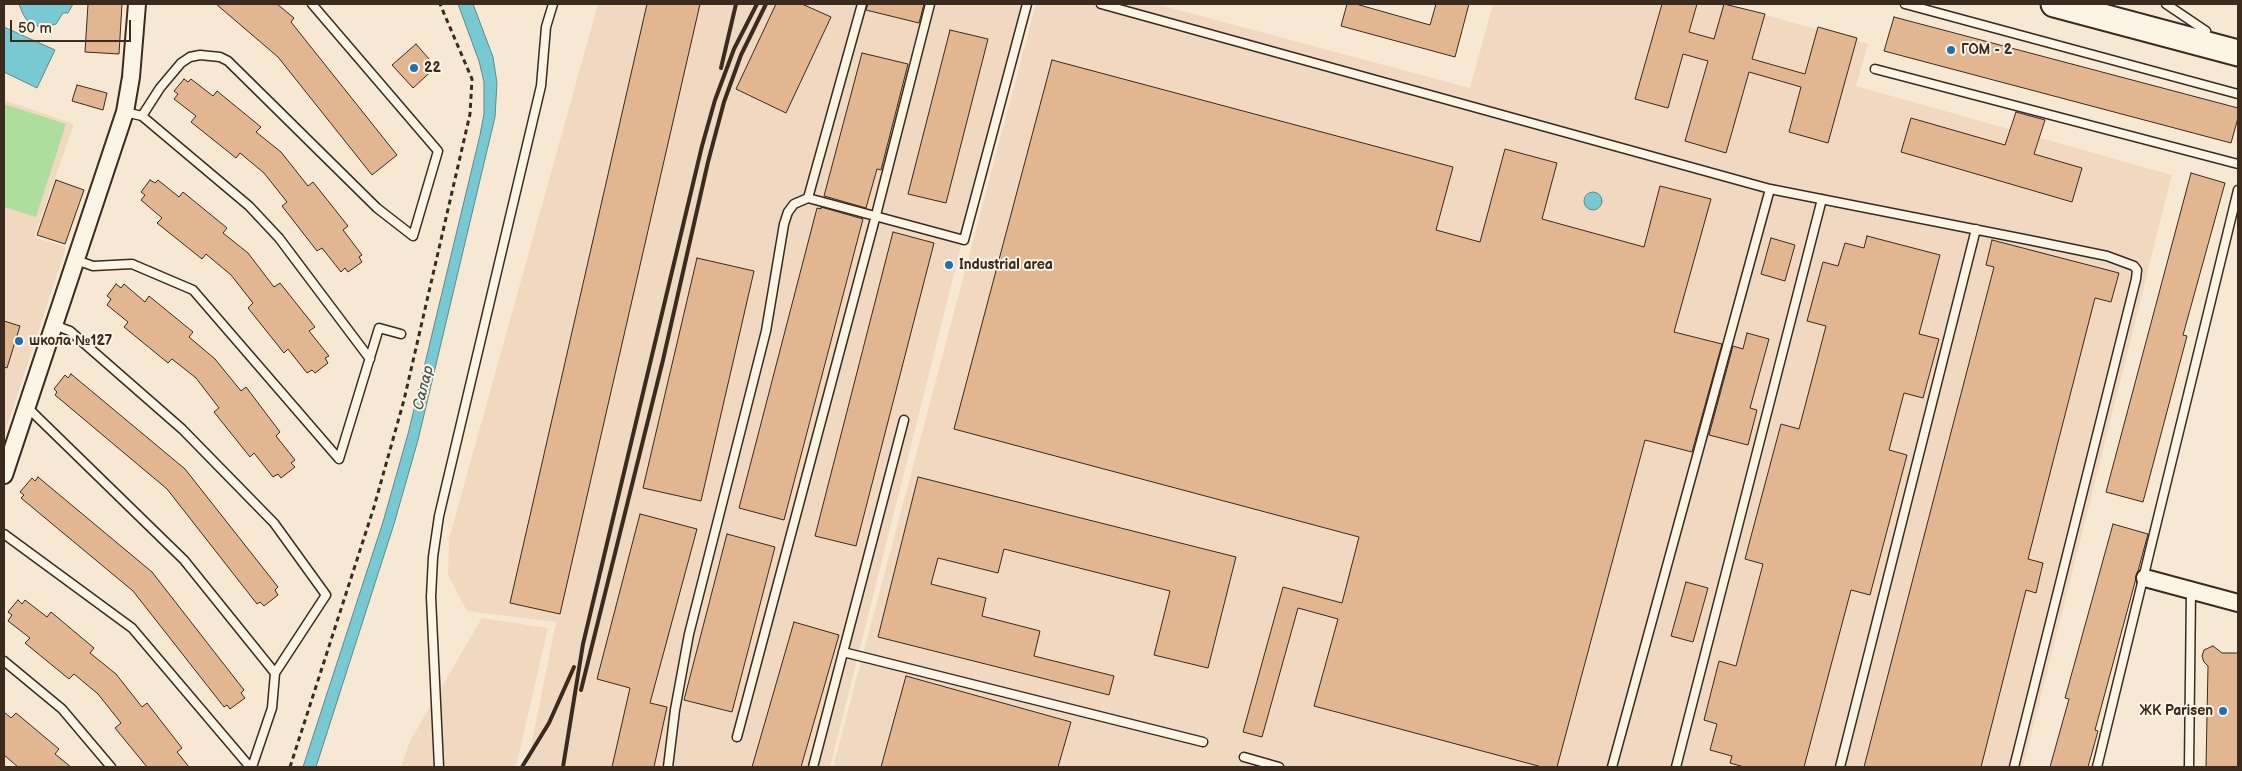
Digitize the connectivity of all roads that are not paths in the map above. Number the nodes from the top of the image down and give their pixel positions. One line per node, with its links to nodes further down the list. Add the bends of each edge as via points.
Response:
1 (137, 4): 17 (street)
2 (312, 4): 18 (lane, via 438,151 413,236 377,208 228,61 220,57 200,55 181,63)
3 (553, 4): 45 (lane, via 546,27 542,86 439,516 431,597)
4 (862, 4): 22 (lane)
5 (930, 4): 24 (lane)
6 (1027, 4): 24 (lane, via 964,240)
7 (1102, 4): 20 (lane)
8 (1905, 4): 16 (lane)
9 (2054, 4): 14 (main road)
10 (2103, 4): 12 (main road)
11 (2166, 4): 12 (lane)
12 (2206, 31): 13 (main road)
13 (2238, 40)
14 (2238, 53)
15 (1875, 69): 19 (lane)
16 (2238, 94)
17 (125, 112): 18 (lane); 26 (street)
18 (142, 116): 29 (lane, via 249,206 279,238)
19 (2238, 164)
20 (1770, 189): 23 (lane); 49 (lane)
21 (2238, 190): 34 (lane)
22 (808, 198): 24 (lane); 46 (lane, via 794,204 784,224 766,331 689,634)
23 (1822, 199): 25 (lane); 50 (lane)
24 (876, 215): 40 (lane)
25 (1976, 228): 51 (lane); 52 (lane, via 2107,256 2134,266 2136,270)
26 (76, 260): 27 (street); 29 (lane, via 93,266 132,264 193,290 339,459)
27 (54, 325): 30 (street); 39 (lane, via 70,331 182,429 274,523 326,595)
28 (401, 334): 29 (lane, via 379,328)
29 (370, 359)
30 (27, 407): 32 (street); 39 (lane, via 184,560)
31 (904, 420): 37 (lane)
32 (4, 475)
33 (4, 534): 44 (lane, via 132,628)
34 (2145, 578): 35 (street); 53 (lane)
35 (2191, 590): 36 (street); 54 (lane)
36 (2238, 603)
37 (844, 652): 41 (lane); 47 (lane)
38 (4, 661): 43 (lane, via 62,709)
39 (275, 673): 44 (lane, via 272,708)
40 (737, 737)
41 (1203, 742)
42 (1244, 757): 48 (lane)
43 (111, 767)
44 (251, 767)
45 (439, 767)
46 (668, 767)
47 (813, 767)
48 (1279, 767)
49 (1612, 767)
50 (1676, 767)
51 (1840, 767)
52 (2014, 767)
53 (2097, 767)
54 (2189, 767)

